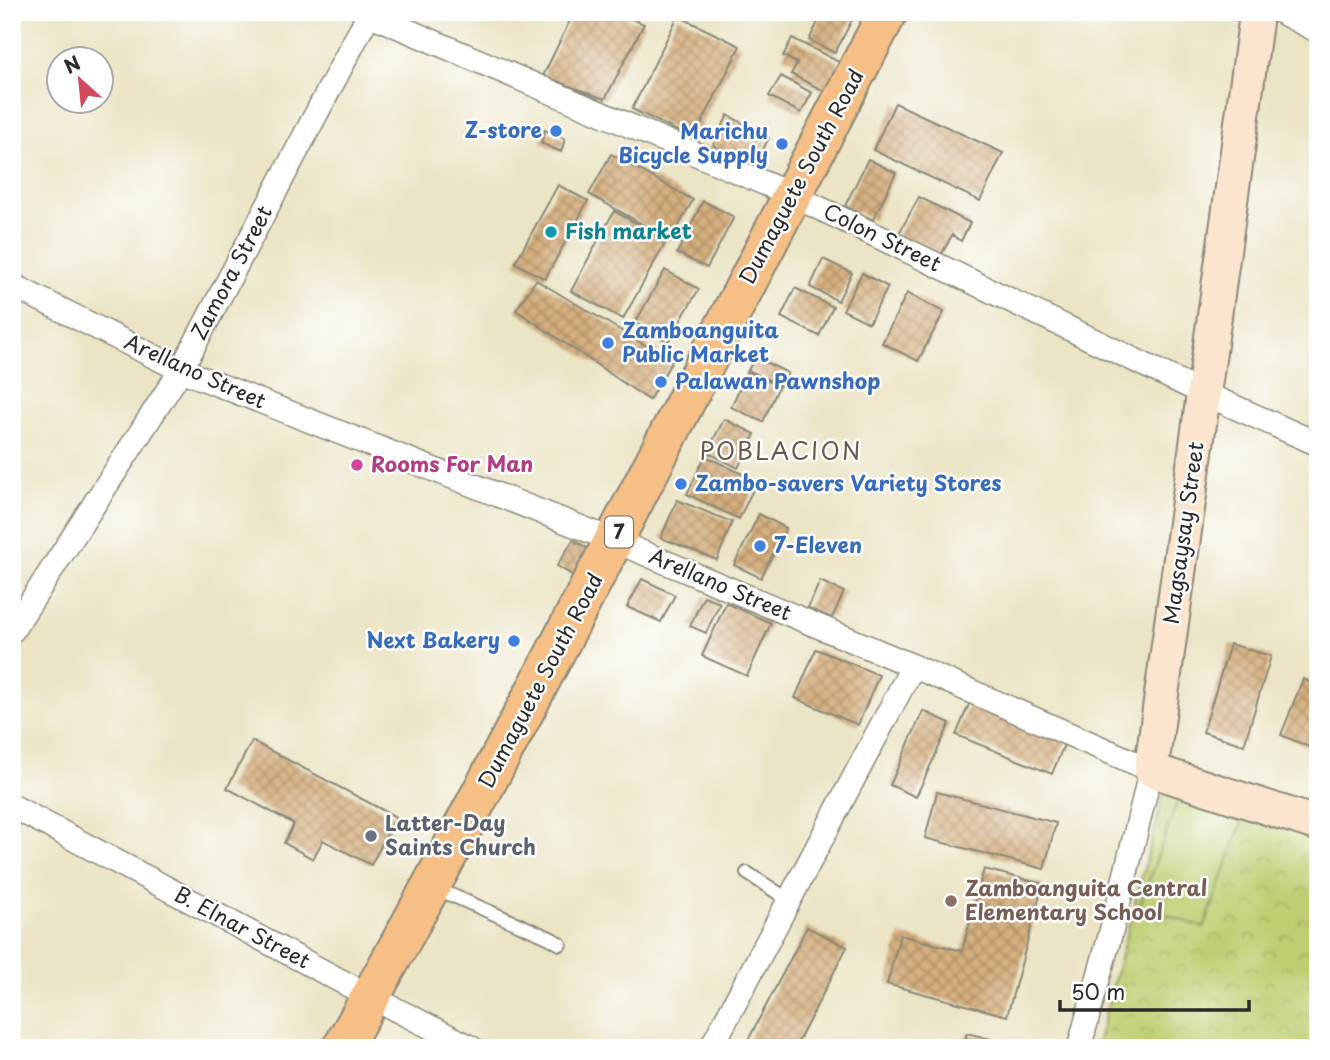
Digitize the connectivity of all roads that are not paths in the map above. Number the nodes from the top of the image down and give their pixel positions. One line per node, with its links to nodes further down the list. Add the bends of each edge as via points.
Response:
1 (888, 12): 6 (highway, Dumaguete South Road / 7)
2 (1256, 12): 9 (street, Magsaysay Street)
3 (1281, 12): 5 (street)
4 (368, 13): 6 (street, Colon Street); 8 (street, Zamora Street)
5 (1318, 31)
6 (792, 195): 9 (street, Colon Street); 11 (highway, Dumaguete South Road / 7)
7 (12, 285): 8 (street, Arellano Street)
8 (181, 370): 11 (street, Arellano Street); 12 (street, Zamora Street)
9 (1203, 393): 10 (street, Colon Street); 14 (street, Magsaysay Street)
10 (1318, 444)
11 (615, 541): 13 (street, Arellano Street); 18 (highway, Dumaguete South Road / 7)
12 (12, 631)
13 (913, 666): 14 (street, Arellano Street); 19 (street)
14 (1151, 770): 16 (street, Arellano Street); 25 (street, Magsaysay Street)
15 (12, 806): 21 (street, B. Elnar Street)
16 (1318, 824)
17 (747, 873): 19 (lane)
18 (431, 886): 20 (lane); 21 (highway, Dumaguete South Road / 7)
19 (789, 900): 24 (street)
20 (560, 944)
21 (371, 997): 22 (highway, Dumaguete South Road / 7); 23 (street, B. Elnar Street)
22 (342, 1048)
23 (472, 1048)
24 (711, 1048)
25 (1079, 1048)

